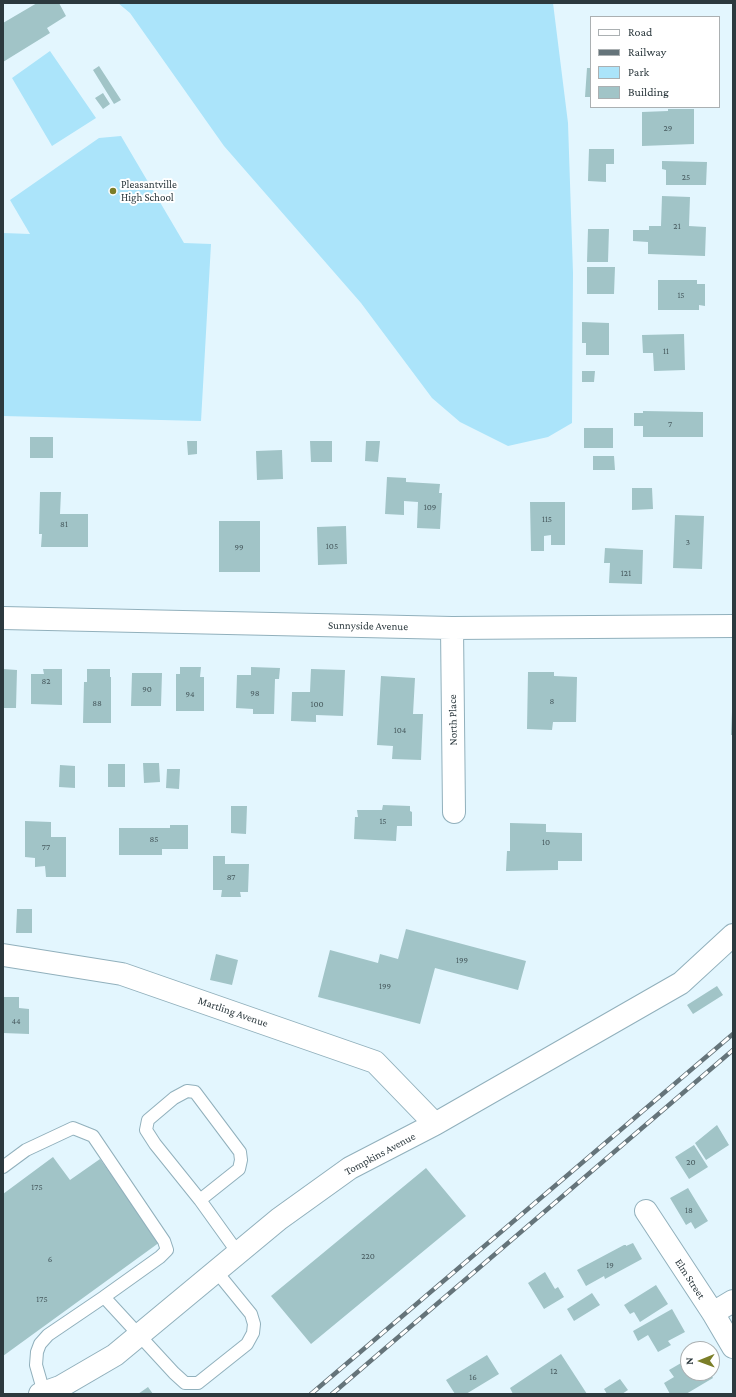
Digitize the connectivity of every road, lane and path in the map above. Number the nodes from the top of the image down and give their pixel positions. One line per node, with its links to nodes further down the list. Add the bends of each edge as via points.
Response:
1 (3, 618): 3 (street, Sunnyside Avenue)
2 (733, 626): 3 (street, Sunnyside Avenue)
3 (452, 628): 4 (street, North Place)
4 (454, 812)
5 (733, 934): 7 (street, Tompkins Avenue, via 681,983)
6 (3, 955): 7 (street, Martling Avenue, via 122,974 375,1062)
7 (435, 1124): 11 (street, Tompkins Avenue, via 350,1168)
8 (3, 1167): 13 (lane, via 26,1150 73,1128 93,1136 164,1241 167,1250)
9 (200, 1200): 9 (lane, via 239,1169 241,1160 240,1152 195,1092 187,1091 174,1098 148,1120 146,1130); 11 (lane)
10 (646, 1212): 15 (street, Elm Street)
11 (238, 1252): 12 (street, Tompkins Avenue)
12 (216, 1272): 16 (street, Tompkins Avenue); 16 (lane, via 251,1314 254,1324 253,1333 247,1344 229,1359 198,1383 185,1383)
13 (104, 1296): 16 (lane); 18 (lane, via 48,1335 40,1344 36,1365)
14 (733, 1301): 15 (street)
15 (713, 1313): 17 (street, Elm Street)
16 (139, 1335): 18 (street, Tompkins Avenue, via 115,1355 60,1386)
17 (733, 1347)
18 (42, 1393)

